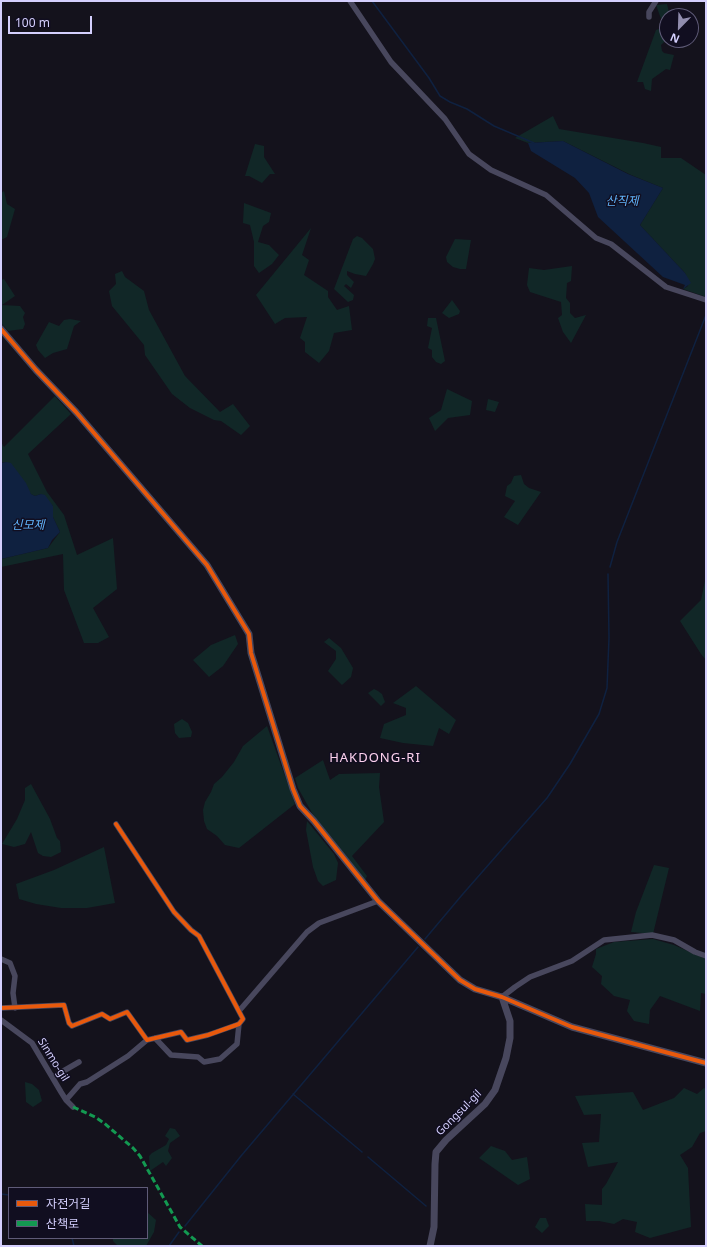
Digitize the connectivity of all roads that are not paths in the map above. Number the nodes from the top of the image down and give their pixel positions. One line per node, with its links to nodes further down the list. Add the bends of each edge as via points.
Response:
1 (350, 1): 4 (street, via 391,62 445,119 470,154 491,170 546,194 596,238 611,244 666,287)
2 (656, 1): 3 (street, via 649,12)
3 (649, 17)
4 (706, 300)
5 (1, 329): 7 (street, via 207,565 249,634 251,653 300,806)
6 (116, 824): 13 (street, via 174,912 199,936)
7 (378, 901): 10 (street, via 460,980 475,989); 13 (street, via 319,923 307,932)
8 (706, 956): 10 (street, via 674,940 652,935 604,940 572,961 530,977)
9 (1, 959): 12 (street, via 10,963 15,976 12,993)
10 (502, 997): 19 (street, via 572,1027); 23 (street, Gongsul-gil, via 510,1021 506,1058 495,1090 485,1104 436,1152 434,1227)
11 (1, 1008): 12 (street)
12 (15, 1008): 17 (street, via 64,1005 72,1026 102,1014 110,1019 127,1012)
13 (239, 1011): 15 (street, Sinmo-gil, via 243,1018)
14 (1, 1020): 20 (street, Sinmo-gil, via 32,1043)
15 (238, 1024): 16 (street, Sinmo-gil, via 208,1036 187,1040 181,1032); 16 (street, via 237,1044 220,1059 204,1062 198,1057 171,1055)
16 (155, 1038): 17 (street, Sinmo-gil)
17 (147, 1040): 21 (street, Sinmo-gil, via 128,1056 80,1084)
18 (79, 1062): 20 (street)
19 (706, 1063)
20 (53, 1078): 21 (street, Sinmo-gil)
21 (66, 1100): 22 (street, Sinmo-gil)
22 (73, 1107)
23 (430, 1246)

